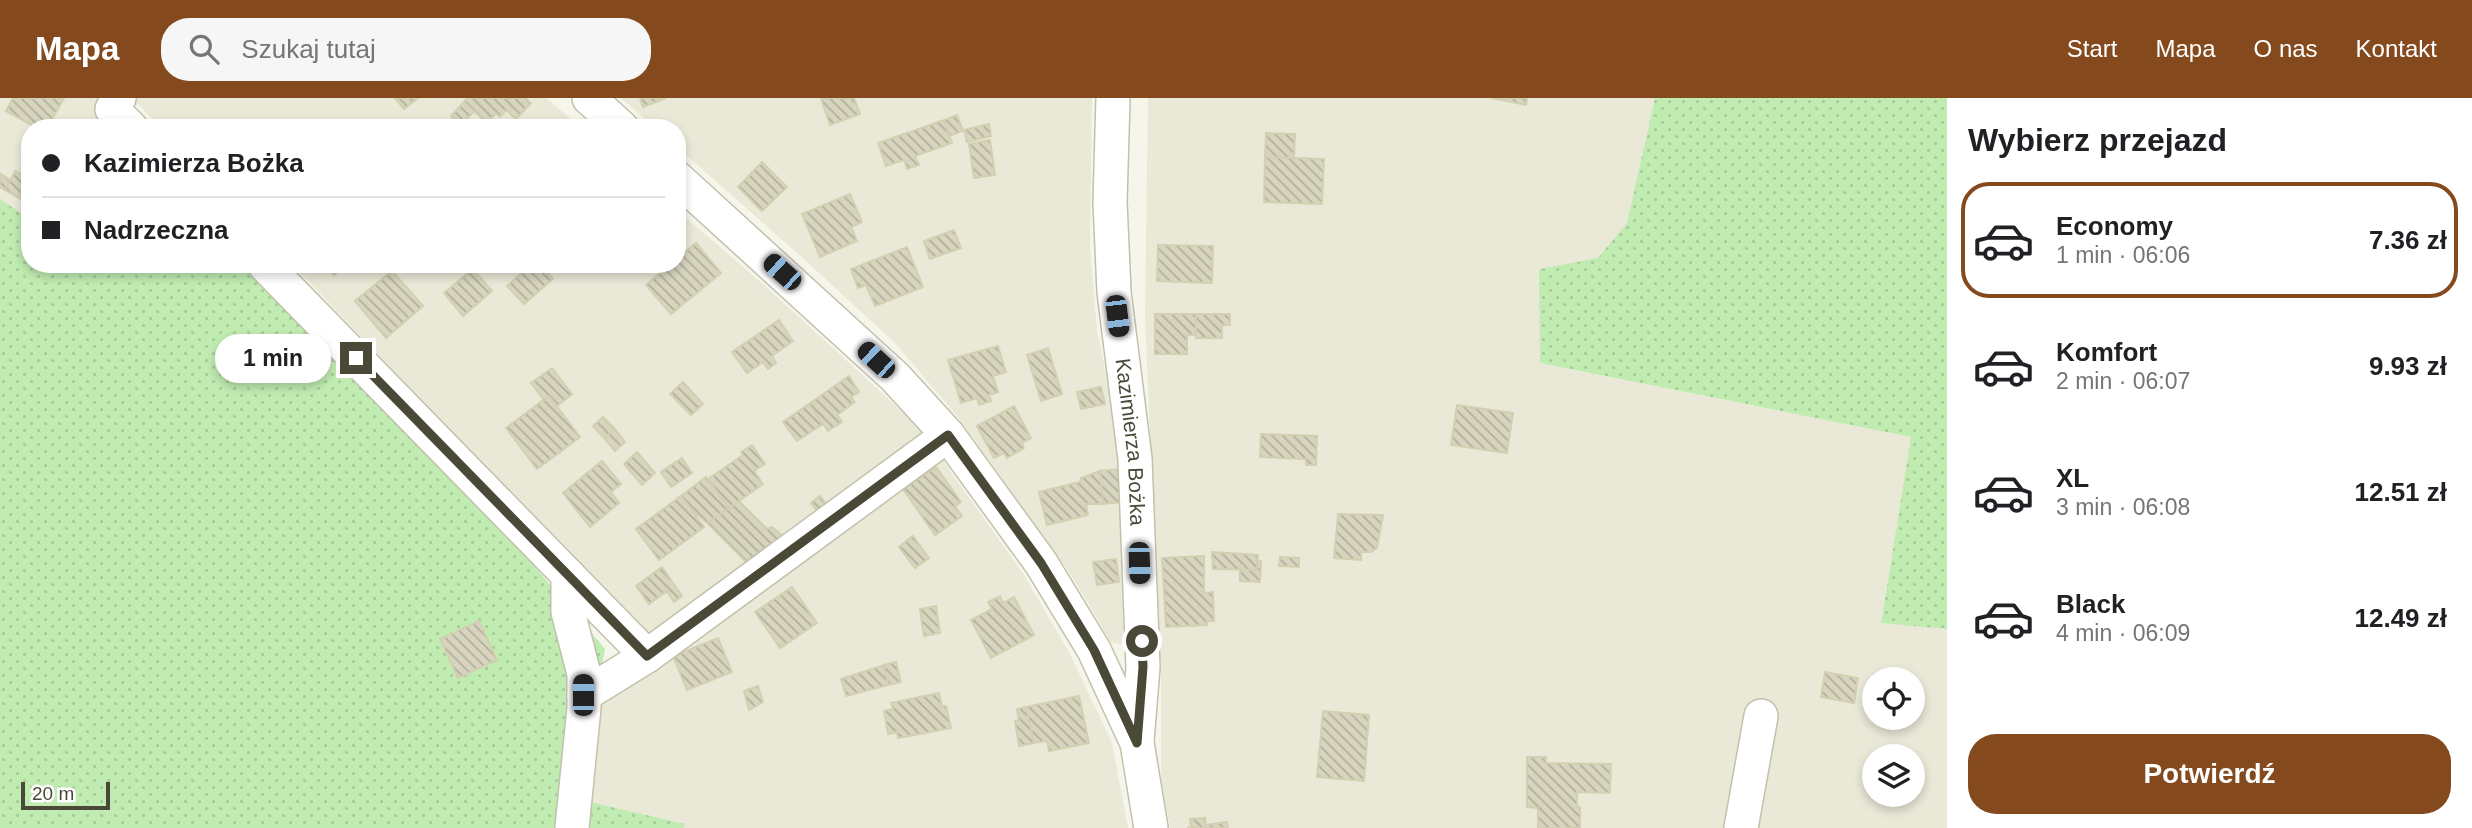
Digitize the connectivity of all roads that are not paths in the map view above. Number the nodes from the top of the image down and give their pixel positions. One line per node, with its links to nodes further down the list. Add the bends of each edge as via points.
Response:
1 (589, 98): 3 (street)
2 (1113, 98): 11 (street, Kazimierza Bożka, via 1110,202 1114,292 1135,473 1143,667)
3 (612, 119)
4 (686, 186): 6 (street, via 895,377)
5 (273, 273): 7 (street)
6 (948, 435): 8 (street); 11 (street, via 1041,563 1094,650)
7 (568, 575): 8 (street); 9 (street, via 568,612 583,674)
8 (647, 656): 9 (street)
9 (583, 695): 12 (street)
10 (1761, 716): 14 (street)
11 (1137, 743): 13 (street)
12 (572, 828)
13 (1151, 828)
14 (1741, 828)

